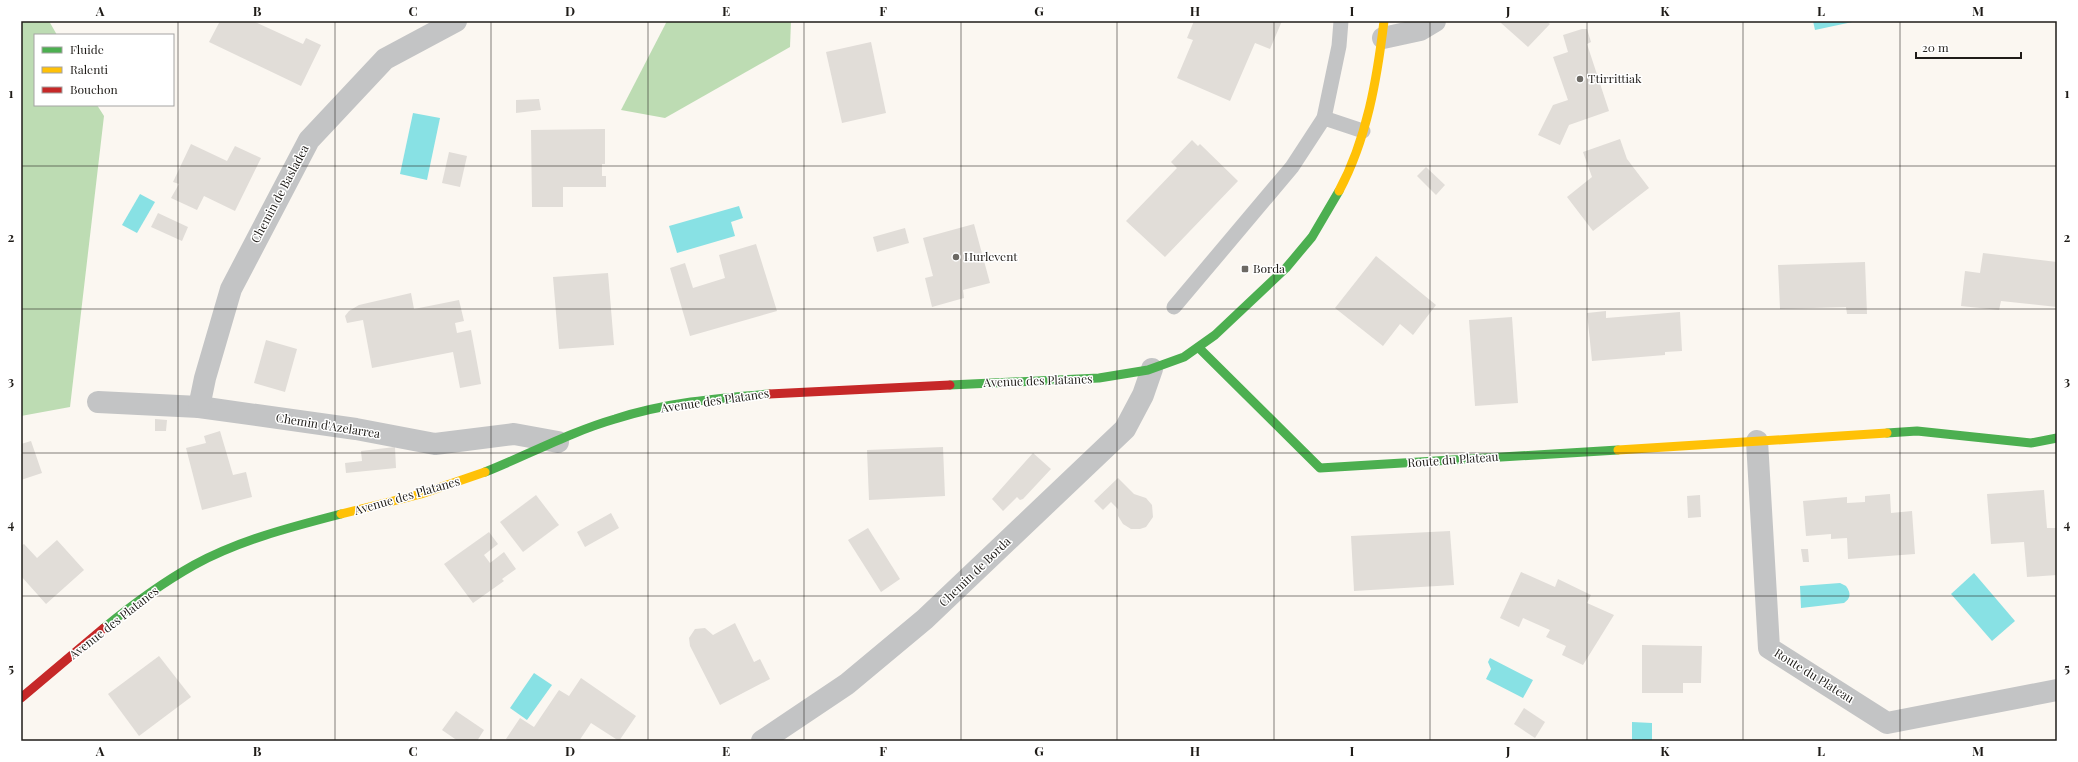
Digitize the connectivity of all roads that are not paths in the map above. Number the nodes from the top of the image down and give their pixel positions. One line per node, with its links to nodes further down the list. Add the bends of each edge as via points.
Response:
1 (456, 21): 11 (street, Chemin de Basladea, via 386,59 308,140 231,289)
2 (1341, 21): 5 (lane, via 1339,46)
3 (1435, 21): 4 (street, via 1420,30)
4 (1384, 29): 6 (street, Avenue des Platanes, via 1376,82)
5 (1324, 118): 6 (lane); 7 (lane, via 1292,167)
6 (1363, 131): 8 (street, Avenue des Platanes, via 1343,184 1312,237 1251,303)
7 (1174, 307)
8 (1199, 348): 9 (street, Avenue des Platanes, via 1176,361); 13 (street, Route du Plateau, via 1320,468)
9 (1152, 369): 14 (street, Avenue des Platanes, via 1099,378 769,393 685,403 635,413 600,424); 17 (street, Chemin de Borda, via 1143,395 1125,429 1114,440 925,619 847,684)
10 (98, 402): 11 (street, Chemin d'Azelarrea)
11 (199, 407): 14 (street, Chemin d'Azelarrea, via 435,444 514,434)
12 (2057, 438): 13 (street, Route du Plateau, via 2030,443 1917,431)
13 (1757, 441): 15 (street, Route du Plateau, via 1770,648 1887,723)
14 (558, 442): 16 (street, Avenue des Platanes, via 499,468 447,486 264,536 220,552 175,576 136,604)
15 (2057, 690)
16 (21, 698)
17 (762, 741)

